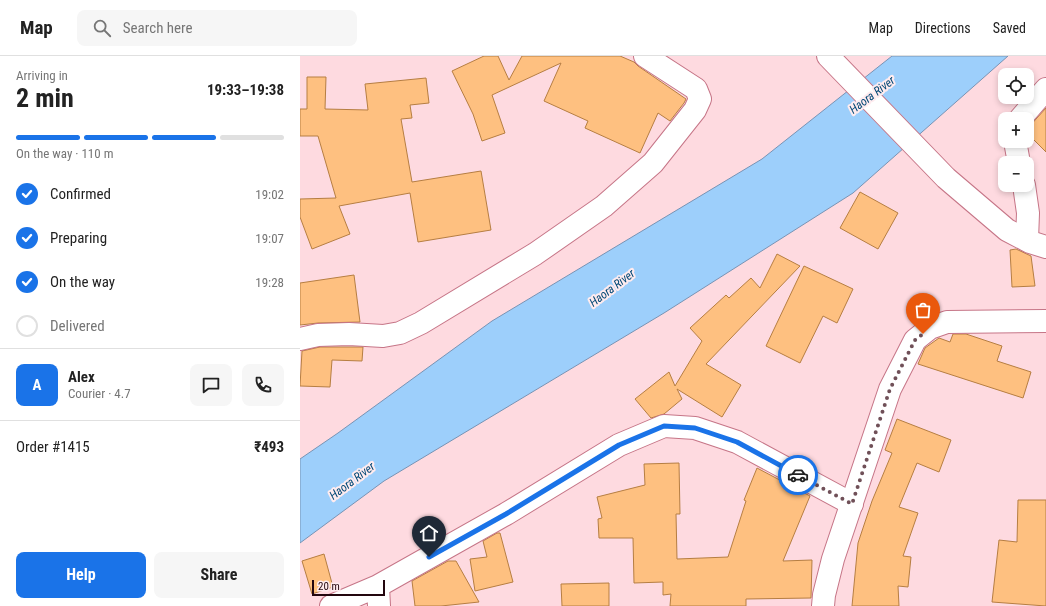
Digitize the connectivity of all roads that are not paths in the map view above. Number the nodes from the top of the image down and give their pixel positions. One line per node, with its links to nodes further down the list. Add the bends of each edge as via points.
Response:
1 (645, 56): 8 (street, via 696,89 700,99 695,110 653,163 604,206 535,254 400,333 383,336 318,335)
2 (828, 56): 6 (street, via 946,178 1007,230)
3 (1046, 89): 4 (street)
4 (1026, 112)
5 (1025, 192): 6 (street)
6 (1037, 244)
7 (1046, 321): 9 (street, via 947,322 930,328 915,340 890,389)
8 (300, 339)
9 (852, 504): 10 (street, via 737,442 695,428 664,426 619,445); 12 (street, via 833,559)
10 (378, 596): 11 (street)
11 (331, 606)
12 (823, 606)

